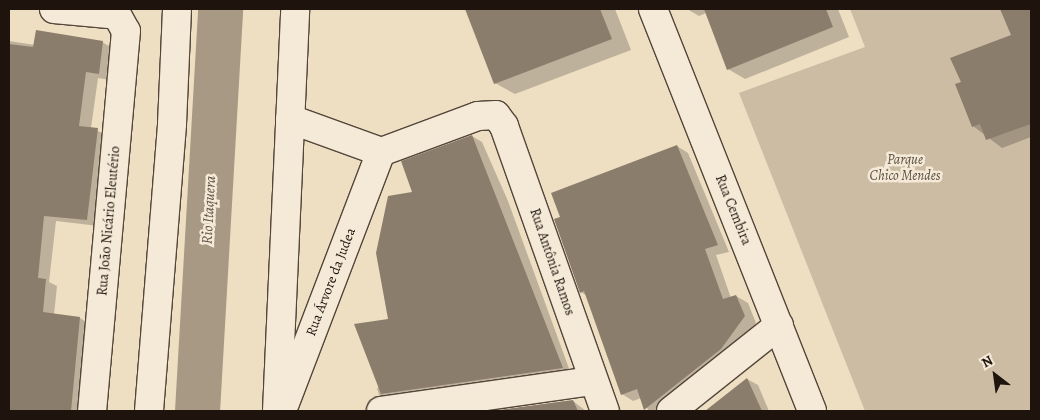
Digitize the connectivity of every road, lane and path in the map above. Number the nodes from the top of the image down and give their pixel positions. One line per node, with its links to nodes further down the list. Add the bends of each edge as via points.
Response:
1 (54, 9): 9 (street, Rua João Nicário Eleutério, via 117,15 126,31)
2 (177, 9): 10 (street, via 172,124)
3 (295, 9): 5 (street)
4 (654, 9): 7 (street, Rua Cembira)
5 (290, 119): 6 (street); 11 (street)
6 (381, 152): 8 (street, Rua Antônia Ramos, via 478,116 496,115 504,126); 12 (street, Rua Árvore da Judea)
7 (779, 325): 15 (street); 16 (street, Rua Cembira)
8 (593, 381): 13 (street); 14 (street, Rua Antônia Ramos)
9 (92, 411)
10 (149, 411)
11 (277, 411)
12 (282, 411)
13 (381, 411)
14 (605, 411)
15 (672, 411)
16 (812, 411)

